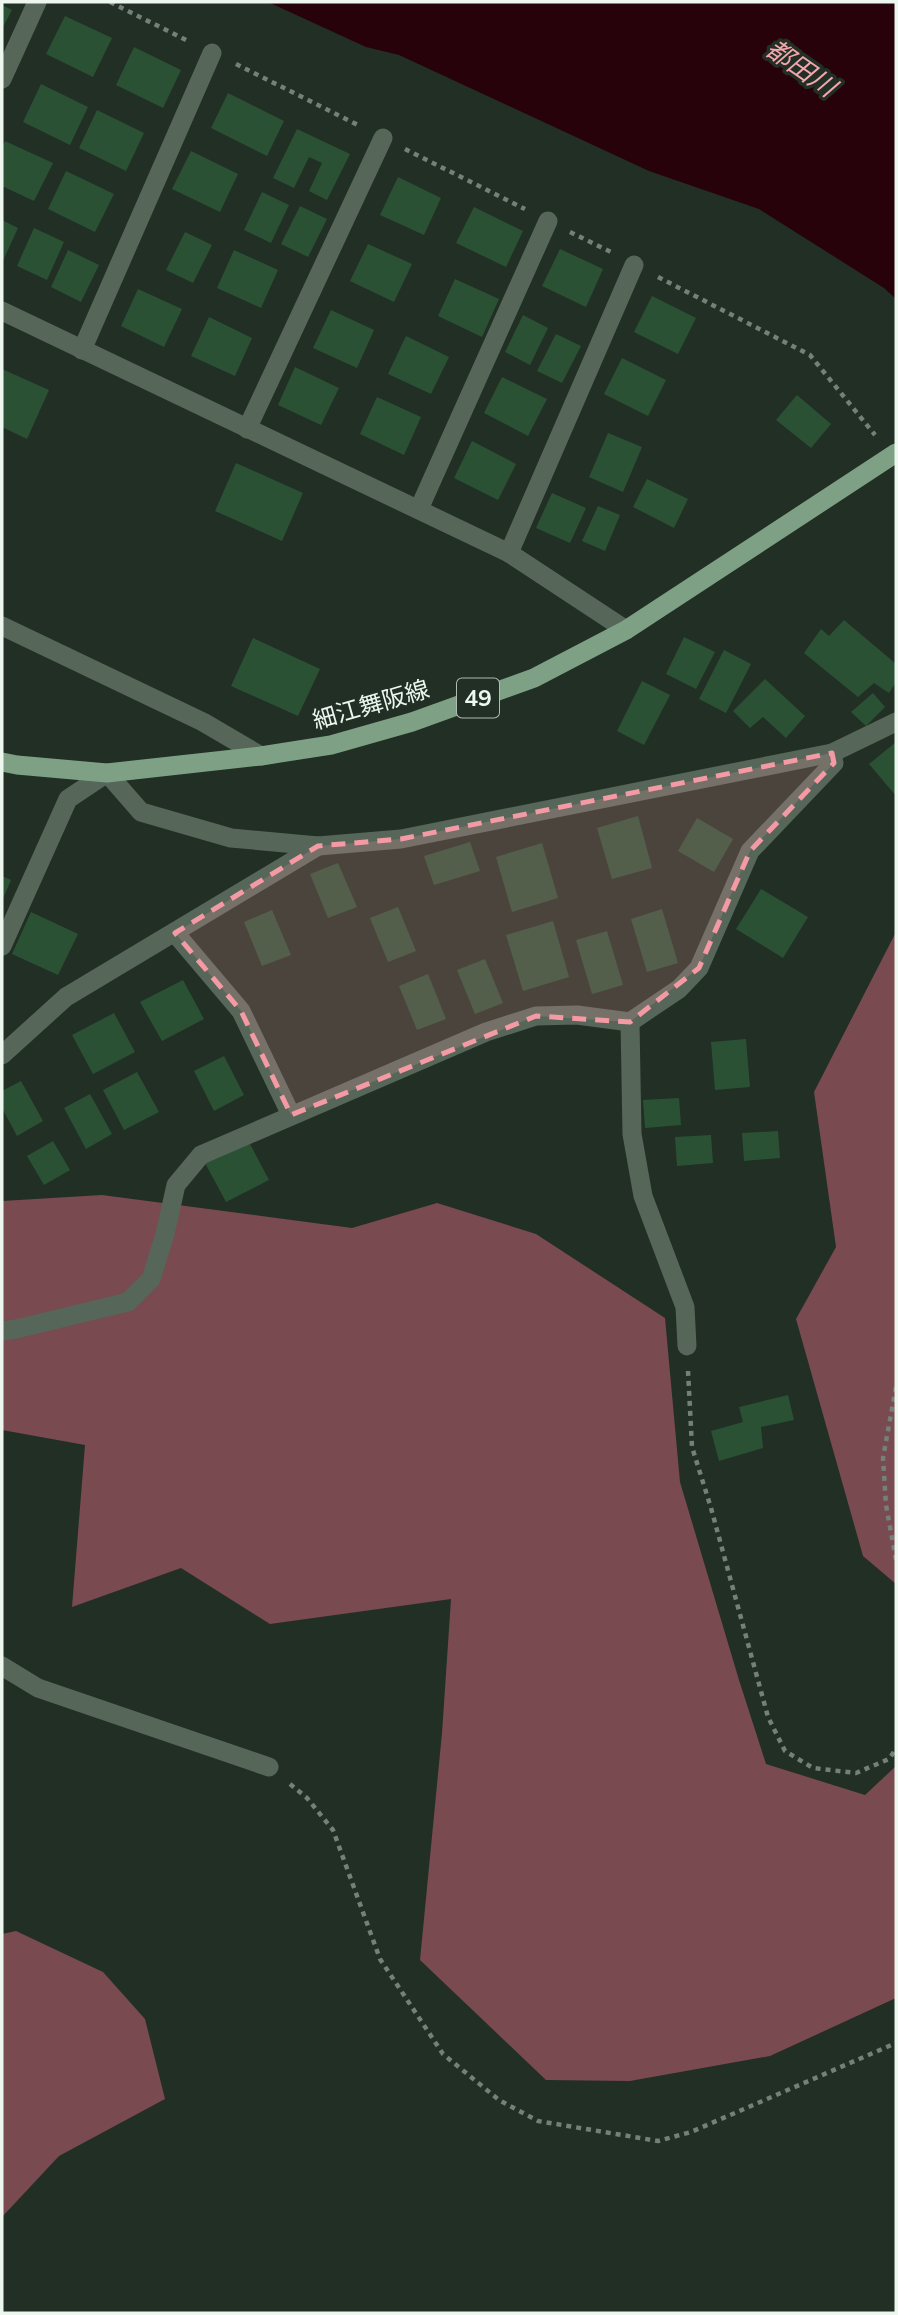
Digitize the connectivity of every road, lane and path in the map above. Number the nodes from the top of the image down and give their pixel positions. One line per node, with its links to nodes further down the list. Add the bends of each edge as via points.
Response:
1 (37, 2): 4 (street)
2 (110, 2): 3 (path)
3 (212, 53): 5 (path); 9 (street)
4 (2, 79)
5 (383, 138): 6 (path); 10 (street)
6 (548, 221): 7 (path); 12 (street)
7 (634, 265): 11 (path, via 810,355); 13 (street)
8 (2, 311): 9 (street)
9 (82, 350): 10 (street)
10 (247, 429): 12 (street)
11 (895, 456): 15 (main road, 細江舞阪線 / 49)
12 (419, 509): 13 (street)
13 (509, 553): 15 (street)
14 (2, 626): 18 (street, via 203,722)
15 (626, 630): 18 (main road, 細江舞阪線 / 49, via 534,678 412,722 331,745)
16 (896, 722): 17 (street)
17 (832, 753): 21 (street, via 401,839); 24 (street, via 834,763 750,851 699,968 679,989)
18 (261, 756): 20 (main road, 細江舞阪線 / 49)
19 (2, 762): 20 (main road, 細江舞阪線 / 49)
20 (107, 772): 21 (street, via 141,812 231,838); 23 (street, via 68,799)
21 (318, 846): 22 (street)
22 (175, 933): 25 (street, via 66,997); 26 (street, via 242,1011)
23 (2, 946)
24 (630, 1022): 26 (street, via 577,1014 536,1016 486,1032); 28 (street, via 634,1146 643,1196 685,1307)
25 (2, 1055)
26 (291, 1115): 27 (street, via 201,1155 176,1185 150,1279 128,1302)
27 (2, 1331)
28 (687, 1346): 32 (path, via 692,1447 768,1717 785,1751 813,1768 856,1773 889,1759)
29 (896, 1387): 30 (path, via 883,1458)
30 (896, 1560)
31 (2, 1667): 33 (street, via 38,1688)
32 (896, 1749)
33 (269, 1767): 34 (path, via 307,1798 333,1830 380,1959 443,2054 499,2100 538,2121 658,2141 691,2132)
34 (896, 2043)

